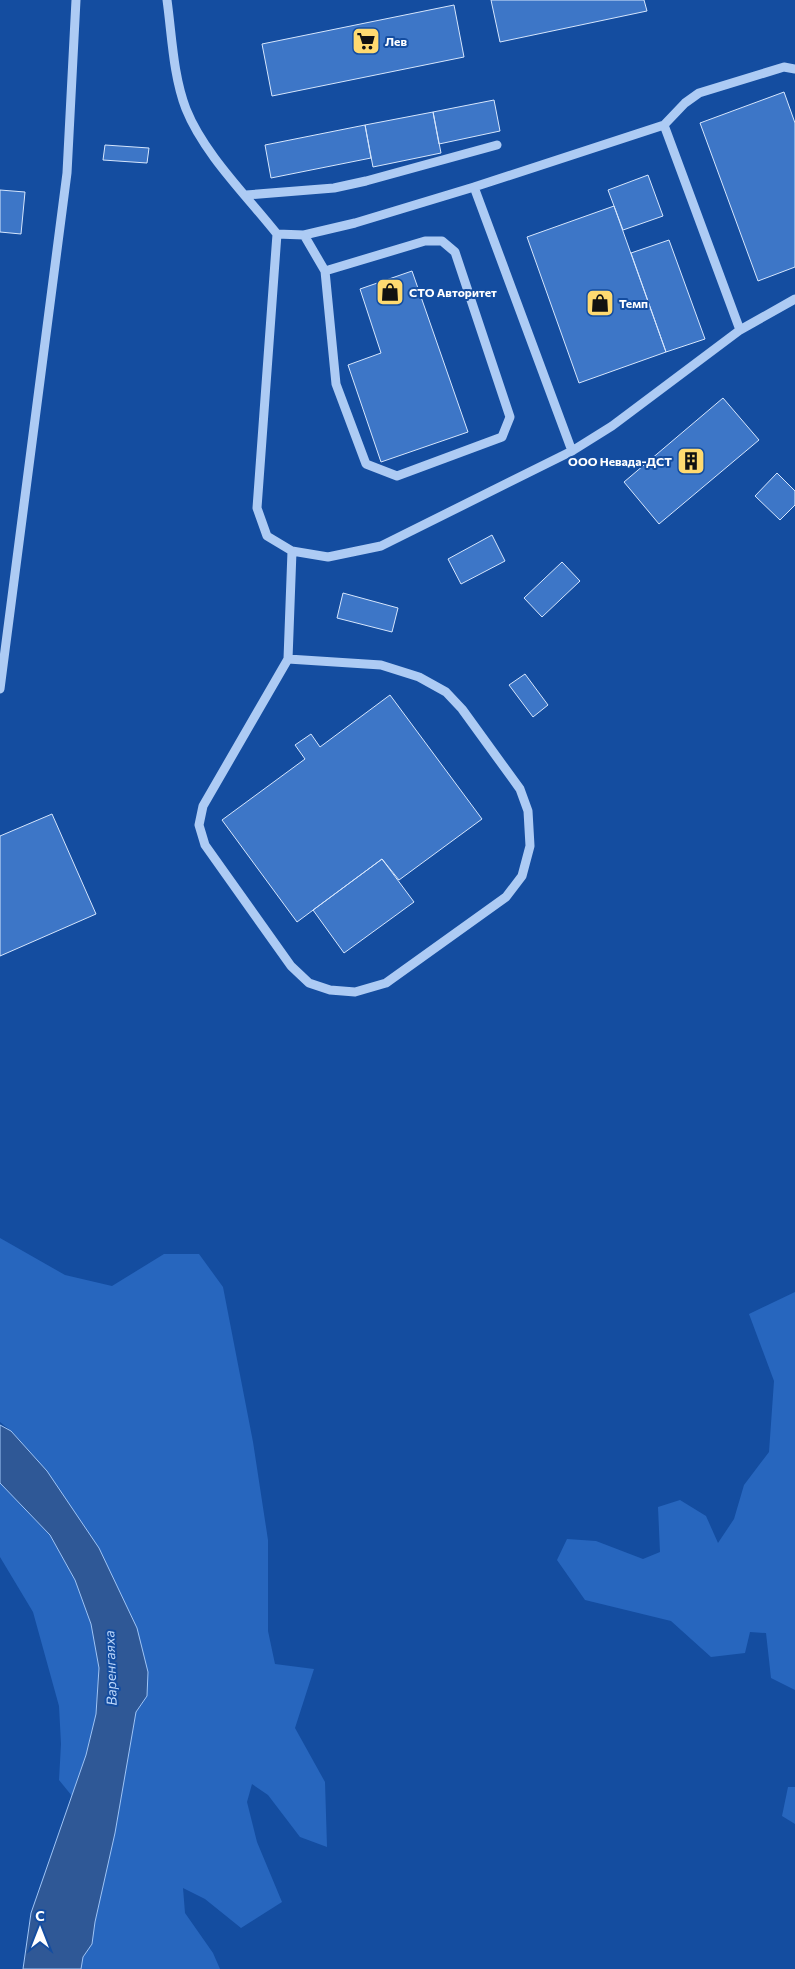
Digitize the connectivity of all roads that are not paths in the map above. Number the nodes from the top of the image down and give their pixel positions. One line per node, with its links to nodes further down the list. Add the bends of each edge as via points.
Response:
1 (76, 0): 16 (lane, via 66,172)
2 (167, 0): 7 (lane, via 179,83 186,107 205,146)
3 (795, 70): 4 (lane, via 784,67 699,93)
4 (664, 125): 6 (lane); 12 (lane)
5 (497, 144): 7 (lane, via 334,188)
6 (474, 186): 9 (lane, via 355,223); 13 (lane)
7 (246, 195): 8 (lane)
8 (278, 234): 9 (lane); 14 (lane, via 257,508 268,536)
9 (304, 235): 10 (lane)
10 (325, 271): 10 (lane, via 336,384 366,464 397,476 502,437 510,417 455,252 442,241 425,241)
11 (795, 299): 12 (lane)
12 (740, 330): 13 (lane, via 612,426)
13 (572, 451): 14 (lane, via 381,546 328,557)
14 (292, 551): 15 (lane)
15 (288, 659): 15 (lane, via 381,665 418,676 446,692 520,789 528,811 530,846 522,876 506,897 386,983 355,992 330,990 309,983 291,966 206,845 199,825 203,806)
16 (0, 689)

